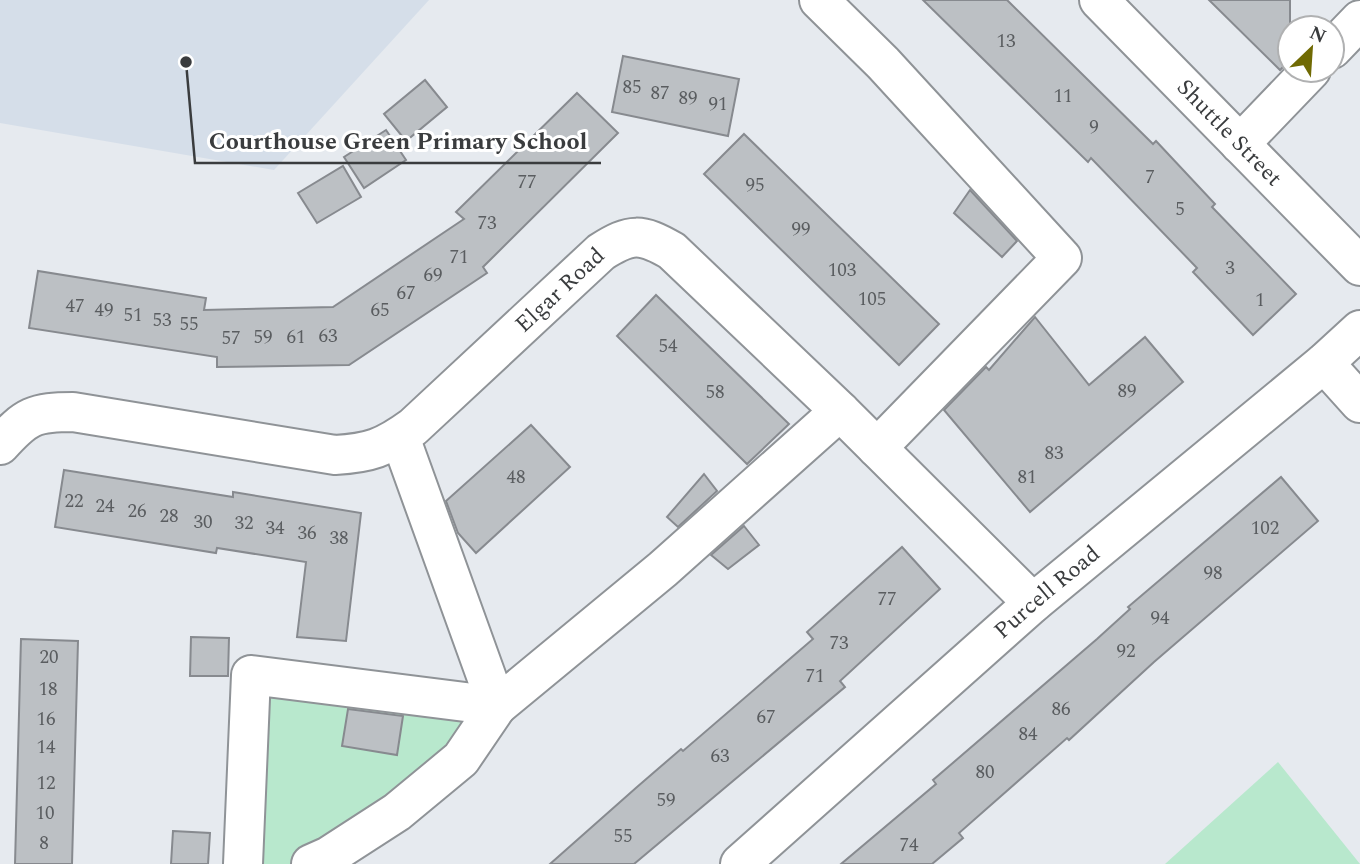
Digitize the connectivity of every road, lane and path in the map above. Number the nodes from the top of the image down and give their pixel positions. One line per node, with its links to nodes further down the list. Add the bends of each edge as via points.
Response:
1 (819, 0): 14 (street, via 1062,258)
2 (1099, 0): 6 (street, Shuttle Street)
3 (1360, 20): 4 (street)
4 (1346, 34)
5 (1298, 84): 6 (street)
6 (1240, 144): 7 (street, Shuttle Street)
7 (1360, 266)
8 (1360, 330): 9 (street, Purcell Road)
9 (1324, 363): 10 (street); 15 (street, Purcell Road)
10 (1360, 403)
11 (840, 411): 12 (street, Elgar Road, via 672,251 656,242 621,239 601,252); 14 (street, Elgar Road); 16 (street, via 663,569)
12 (400, 437): 13 (street, Elgar Road, via 363,453 335,455 44,412 19,424); 16 (street)
13 (0, 445)
14 (877, 448): 15 (street, Elgar Road)
15 (1033, 603): 19 (street, Purcell Road)
16 (497, 706): 17 (street, via 251,675); 18 (street, via 461,759 397,812)
17 (243, 864)
18 (311, 864)
19 (740, 864)

